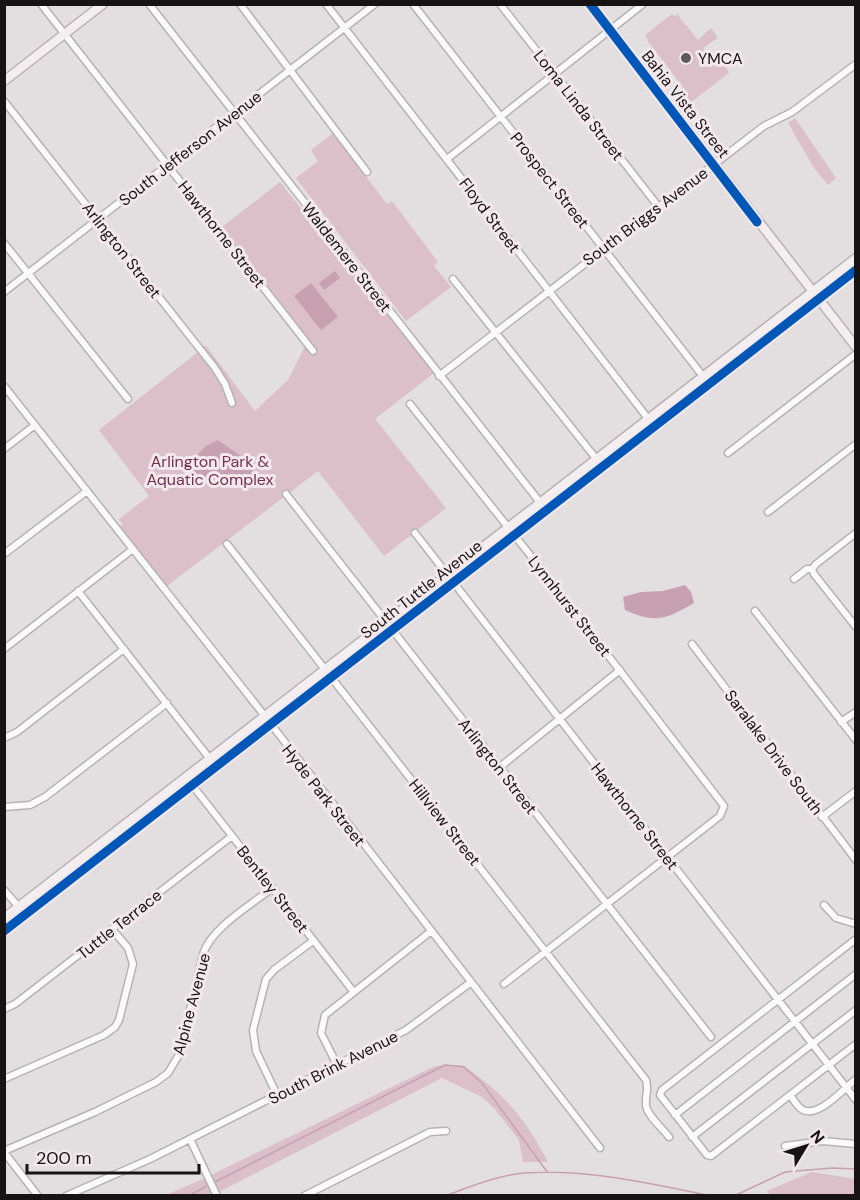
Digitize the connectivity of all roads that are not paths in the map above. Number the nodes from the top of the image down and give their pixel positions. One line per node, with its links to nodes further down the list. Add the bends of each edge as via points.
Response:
1 (41, 4): 13 (street, Hawthorne Street)
2 (103, 4): 13 (main road)
3 (149, 4): 19 (street, Waldemere Street)
4 (240, 4): 15 (street)
5 (326, 4): 11 (street, Floyd Street)
6 (375, 4): 11 (street, South Jefferson Avenue)
7 (413, 4): 20 (street, Prospect Street)
8 (500, 4): 16 (street, Loma Linda Street)
9 (590, 4): 12 (main road, Bahia Vista Street)
10 (643, 4): 12 (street)
11 (344, 28): 15 (street, South Jefferson Avenue); 21 (street, Floyd Street)
12 (610, 30): 16 (street); 22 (main road, Bahia Vista Street)
13 (64, 34): 17 (main road); 23 (street, Hawthorne Street)
14 (855, 64): 22 (street, South Briggs Avenue)
15 (291, 70): 19 (street, South Jefferson Avenue); 24 (street)
16 (555, 75): 20 (street); 25 (street, Loma Linda Street)
17 (4, 81)
18 (4, 101): 26 (street, Arlington Street)
19 (234, 114): 23 (street, South Jefferson Avenue); 40 (street, Waldemere Street)
20 (501, 117): 21 (street); 28 (street, Prospect Street)
21 (447, 159): 33 (street, Floyd Street)
22 (713, 164): 25 (street, South Briggs Avenue); 35 (main road, Bahia Vista Street)
23 (168, 165): 26 (street, South Jefferson Avenue); 38 (street, Hawthorne Street)
24 (367, 172)
25 (658, 206): 28 (street, South Briggs Avenue)
26 (99, 220): 31 (street, South Jefferson Avenue); 45 (street, Arlington Street, via 215,368)
27 (4, 243): 31 (street)
28 (603, 248): 33 (street, South Briggs Avenue); 41 (street, Prospect Street)
29 (855, 258): 35 (main road, South Tuttle Avenue)
30 (855, 270): 35 (main road, South Tuttle Avenue)
31 (29, 274): 34 (street, South Jefferson Avenue); 44 (street)
32 (453, 279): 36 (street)
33 (548, 291): 36 (street, South Briggs Avenue); 47 (street, Floyd Street)
34 (4, 292)
35 (815, 296): 37 (main road, Bahia Vista Street); 41 (main road, South Tuttle Avenue); 42 (main road, South Tuttle Avenue)
36 (496, 332): 40 (street, South Briggs Avenue); 52 (street)
37 (855, 347)
38 (313, 351)
39 (855, 354): 51 (street)
40 (439, 376): 55 (street, Waldemere Street)
41 (703, 377): 42 (street, Prospect Street); 47 (main road, South Tuttle Avenue)
42 (709, 384): 47 (main road, South Tuttle Avenue)
43 (4, 386): 48 (street, Hyde Park Street)
44 (128, 399)
45 (232, 403)
46 (410, 404): 57 (street, Lynnhurst Street)
47 (651, 423): 52 (main road, South Tuttle Avenue)
48 (35, 425): 50 (street); 53 (street, Hyde Park Street)
49 (855, 444): 56 (street)
50 (4, 449)
51 (728, 453)
52 (599, 463): 55 (main road, South Tuttle Avenue)
53 (87, 490): 61 (street, Hyde Park Street); 62 (street)
54 (286, 494): 70 (street, Arlington Street)
55 (543, 506): 57 (main road, South Tuttle Avenue)
56 (768, 512)
57 (512, 531): 64 (main road, South Tuttle Avenue); 66 (main road, South Tuttle Avenue); 75 (street, Lynnhurst Street)
58 (415, 532): 64 (street, Hawthorne Street)
59 (855, 533): 63 (street)
60 (227, 544): 74 (street, Hillview Street)
61 (133, 549): 67 (street); 79 (street, Hyde Park Street)
62 (4, 554)
63 (812, 569): 65 (street); 69 (street)
64 (447, 574): 66 (street, Hawthorne Street); 70 (main road, South Tuttle Avenue)
65 (794, 579)
66 (453, 582): 70 (main road, South Tuttle Avenue); 80 (street, Hawthorne Street)
67 (78, 591): 72 (street); 73 (street)
68 (755, 611): 81 (street)
69 (855, 624)
70 (389, 625): 74 (main road, South Tuttle Avenue); 76 (main road, South Tuttle Avenue); 86 (street, Arlington Street)
71 (692, 644): 90 (street, Saralake Drive South)
72 (4, 649)
73 (124, 649): 77 (street); 83 (street)
74 (326, 669): 76 (street, Hillview Street); 79 (main road, South Tuttle Avenue)
75 (620, 670): 80 (street); 92 (street, Lynnhurst Street, via 722,803 720,816)
76 (332, 676): 82 (main road, South Tuttle Avenue); 106 (street, Hillview Street)
77 (167, 703): 85 (street); 89 (street, via 45,797 21,807)
78 (855, 712): 81 (street)
79 (265, 717): 82 (street, Hyde Park Street); 85 (main road, South Tuttle Avenue)
80 (560, 719): 86 (street); 92 (street, Hawthorne Street)
81 (841, 722): 84 (street)
82 (270, 725): 87 (main road, South Tuttle Avenue); 103 (street, Hyde Park Street)
83 (4, 738)
84 (855, 740)
85 (210, 759): 98 (main road, South Tuttle Avenue)
86 (500, 767): 96 (street, Arlington Street)
87 (193, 786): 91 (street, Bentley Street); 102 (main road, South Tuttle Avenue)
88 (855, 791): 90 (street)
89 (4, 807)
90 (822, 817): 93 (street, Saralake Drive South)
91 (232, 836): 94 (street, Bentley Street); 101 (street, Tuttle Terrace)
92 (667, 857): 96 (street); 111 (street, Hawthorne Street)
93 (855, 860)
94 (272, 888): 105 (street, Bentley Street); 134 (street, Alpine Avenue, via 218,930 208,943 180,1053 168,1073 95,1112)
95 (4, 890): 98 (street)
96 (606, 905): 106 (street); 115 (street, Arlington Street)
97 (824, 905): 100 (street, via 836,918)
98 (19, 907): 99 (main road, South Tuttle Avenue)
99 (4, 918)
100 (855, 924)
101 (112, 929): 112 (street, Tuttle Terrace); 120 (street, via 128,948 133,964 122,1014 115,1027)
102 (4, 931)
103 (430, 932): 108 (street, Hyde Park Street); 110 (street)
104 (855, 939): 111 (street)
105 (313, 941): 110 (street, Bentley Street); 123 (street, via 270,973 255,1019 255,1051)
106 (546, 952): 109 (street); 128 (street, Hillview Street, via 647,1082 646,1104)
107 (855, 974): 114 (street)
108 (470, 983): 118 (street, South Brink Avenue, via 415,1026); 133 (street, Hyde Park Street)
109 (504, 984)
110 (353, 991): 118 (street, via 328,1010 321,1027)
111 (778, 1000): 114 (street, Hawthorne Street); 126 (street, via 660,1093)
112 (4, 1009)
113 (855, 1010): 116 (street)
114 (795, 1022): 116 (street, Hawthorne Street); 126 (street)
115 (711, 1037)
116 (812, 1044): 119 (street, Hawthorne Street); 129 (street)
117 (855, 1044): 119 (street)
118 (337, 1065): 123 (street, South Brink Avenue)
119 (828, 1065): 122 (street, Hawthorne Street); 124 (street)
120 (4, 1079)
121 (855, 1079): 122 (street)
122 (846, 1088): 124 (street, via 814,1111 800,1108); 125 (street, Hawthorne Street)
123 (277, 1095): 130 (street, South Brink Avenue)
124 (790, 1095): 129 (street, via 711,1156)
125 (855, 1100)
126 (675, 1115): 129 (street)
127 (446, 1131): 138 (street, via 430,1132)
128 (669, 1137)
129 (692, 1137)
130 (190, 1139): 136 (street, South Brink Avenue); 137 (street)
131 (855, 1144): 132 (street, via 823,1141)
132 (784, 1146)
133 (600, 1149)
134 (4, 1152): 135 (street)
135 (38, 1196)
136 (66, 1196)
137 (217, 1196)
138 (304, 1196)

